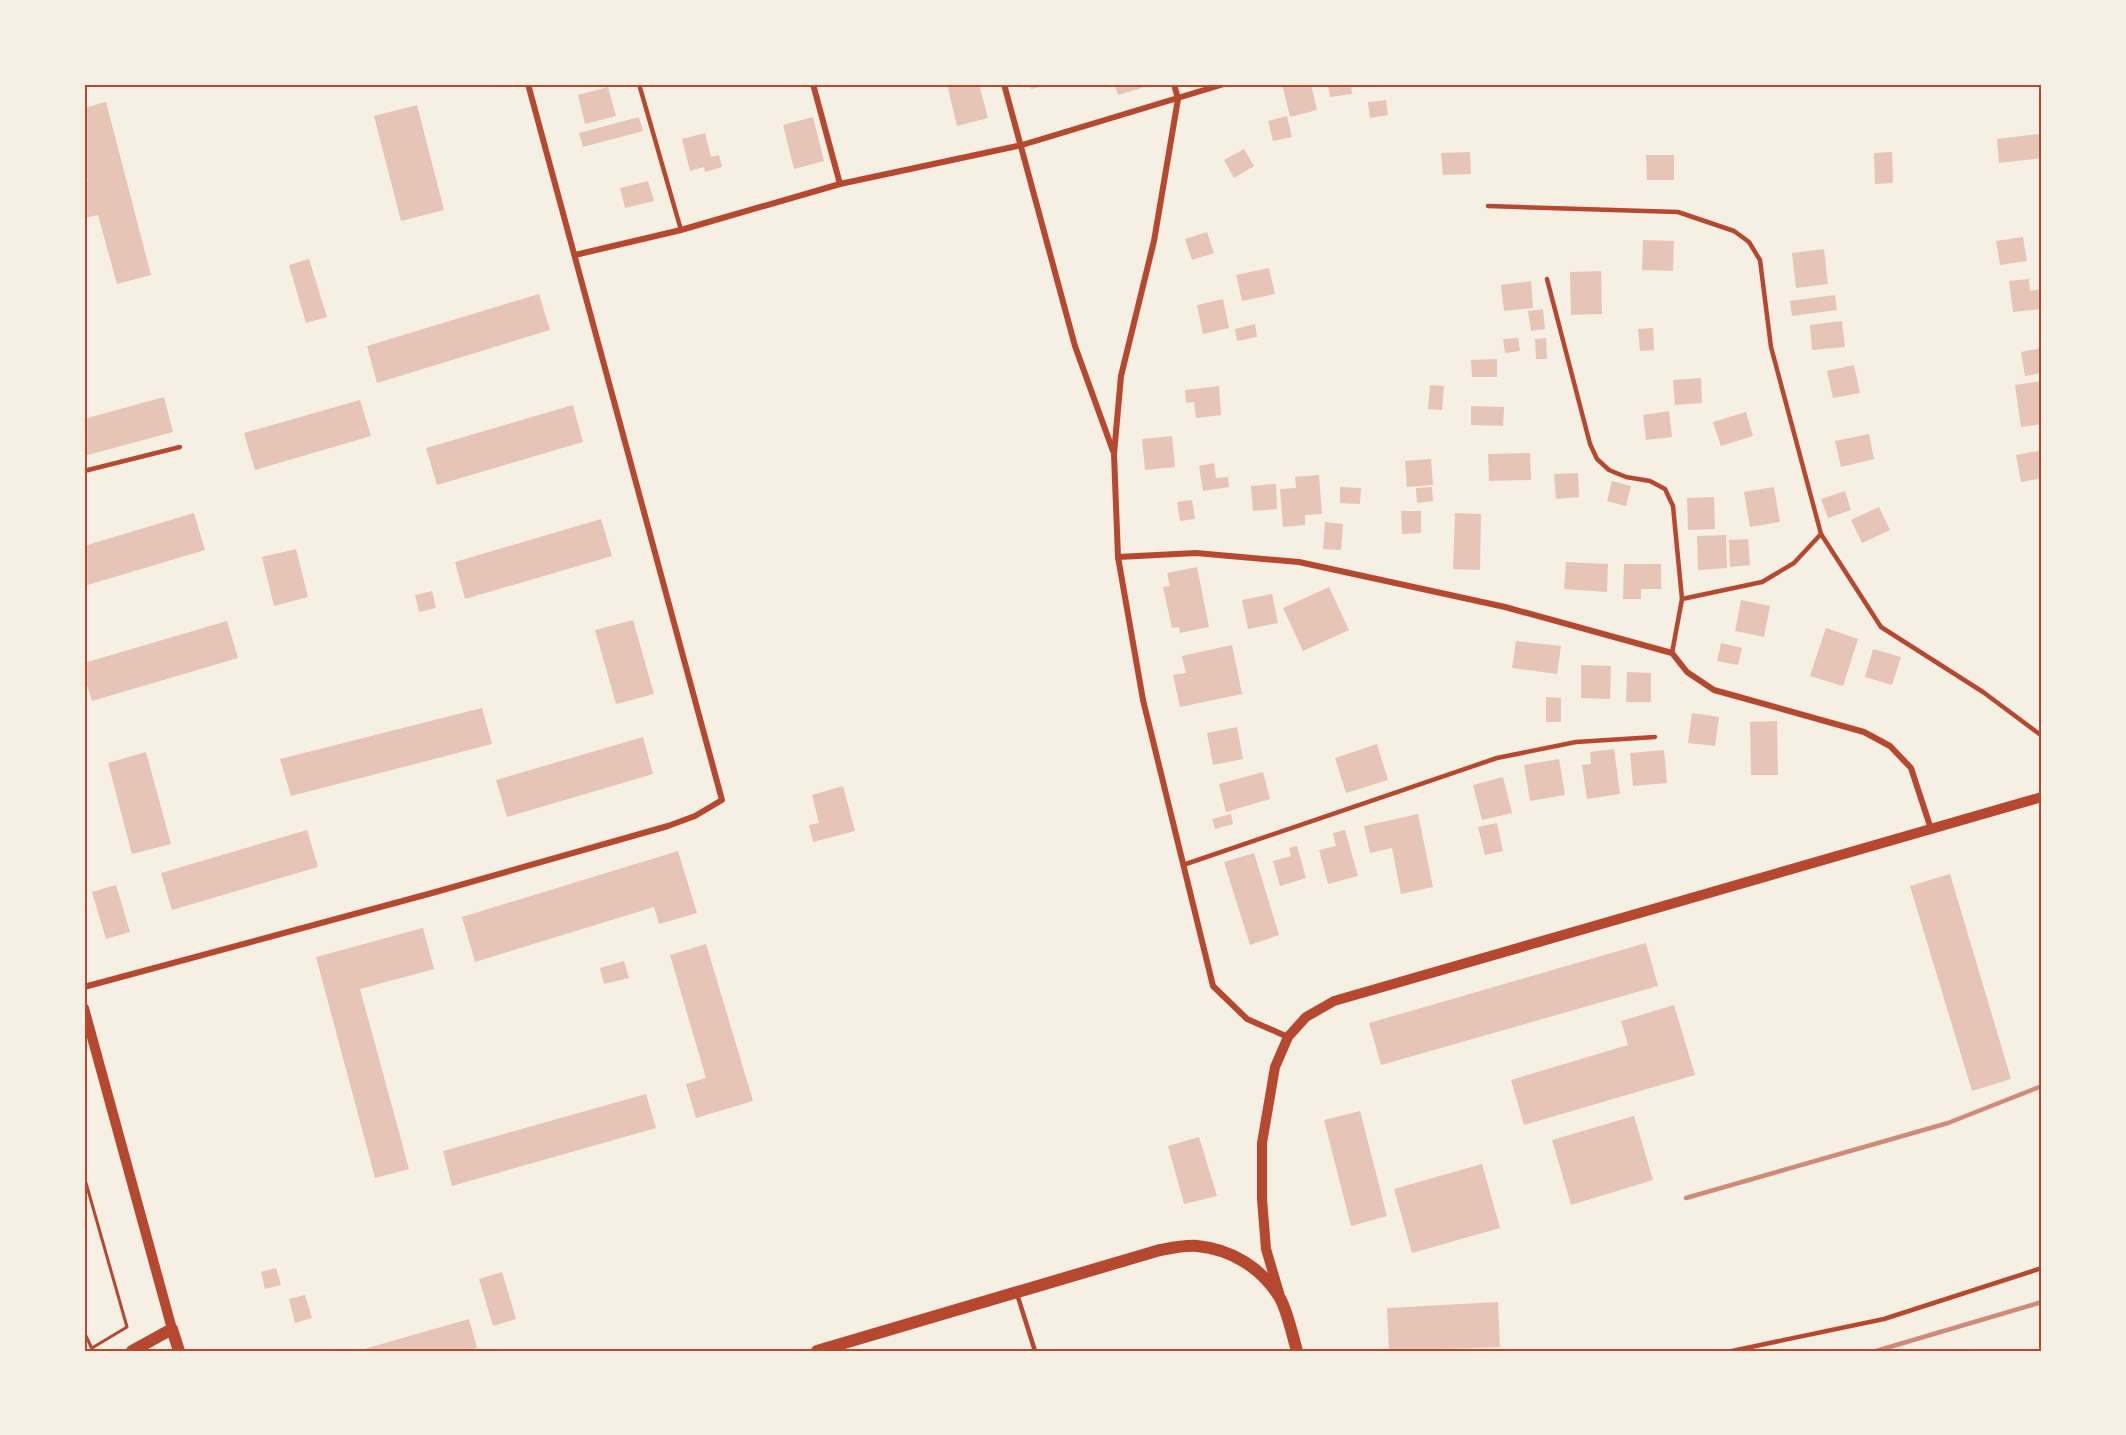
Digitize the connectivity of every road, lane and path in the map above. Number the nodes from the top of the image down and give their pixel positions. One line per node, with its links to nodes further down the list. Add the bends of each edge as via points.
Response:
1 (528, 84): 12 (street)
2 (639, 84): 11 (lane)
3 (813, 84): 9 (street)
4 (1004, 84): 8 (street)
5 (1174, 84): 7 (street)
6 (1224, 84): 7 (street)
7 (1178, 99): 8 (street); 15 (street, via 1154,241 1120,376)
8 (1022, 145): 9 (street); 15 (street, via 1075,346)
9 (840, 184): 11 (street)
10 (1488, 206): 17 (lane, via 1678,212 1734,231 1749,242 1760,260 1772,347)
11 (681, 230): 12 (street)
12 (575, 255): 26 (street, via 722,800 668,826)
13 (1548, 279): 19 (lane, via 1597,459 1609,470 1665,489 1673,506)
14 (180, 447): 16 (lane)
15 (1114, 454): 18 (street)
16 (84, 471)
17 (1821, 534): 19 (lane, via 1794,563 1762,582); 21 (lane, via 1881,627 1983,692)
18 (1118, 557): 20 (street, via 1196,553 1299,562 1504,607); 25 (street, via 1143,700)
19 (1682, 599): 20 (lane)
20 (1672, 653): 24 (street, via 1687,672 1714,690 1864,732 1890,746 1911,768)
21 (2042, 736)
22 (1655, 737): 25 (lane, via 1576,742 1497,758)
23 (2042, 797): 24 (street)
24 (1931, 829): 28 (street, via 1334,1001 1306,1017)
25 (1183, 866): 28 (street, via 1213,986 1247,1019)
26 (84, 987)
27 (84, 1008): 33 (street)
28 (1288, 1037): 32 (street, via 1275,1067 1262,1143 1266,1249)
29 (84, 1176): 35 (path, via 127,1327)
30 (2042, 1269): 41 (lane, via 1884,1319)
31 (1016, 1292): 32 (main road, via 1160,1250 1195,1245 1246,1262 1263,1276); 38 (main road); 39 (lane)
32 (1280, 1299): 40 (main road)
33 (172, 1329): 36 (main road); 37 (main road)
34 (84, 1337): 35 (path)
35 (92, 1350)
36 (132, 1351)
37 (179, 1351)
38 (817, 1351)
39 (1035, 1351)
40 (1297, 1351)
41 (1732, 1351)

